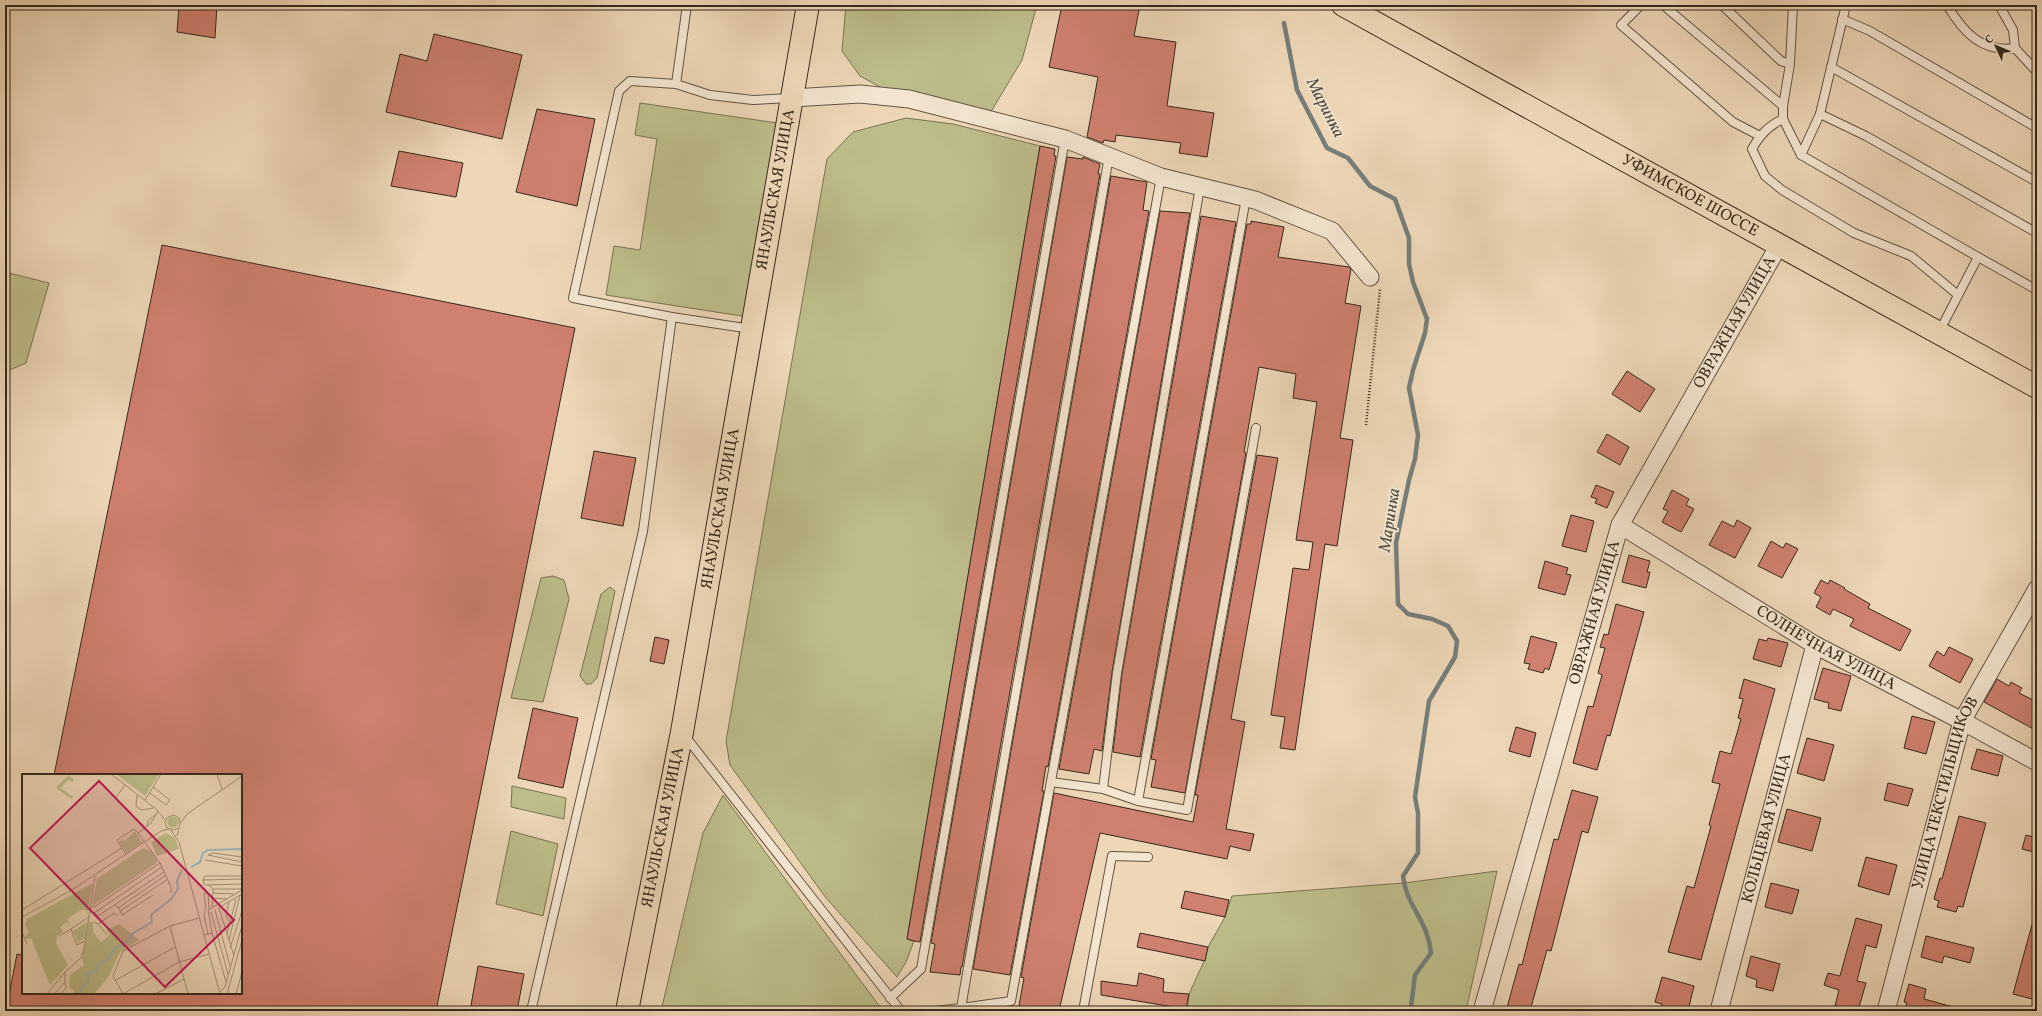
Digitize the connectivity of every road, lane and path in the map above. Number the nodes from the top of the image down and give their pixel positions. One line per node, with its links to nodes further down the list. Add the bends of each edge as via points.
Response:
1 (687, 5): 16 (lane)
2 (808, 5): 17 (main road, ЯНАУЛЬСКАЯ УЛИЦА)
3 (1343, 5): 31 (main road, УФИМСКОЕ ШОССЕ)
4 (1640, 5): 22 (lane, via 1621,25 1733,122)
5 (1663, 5): 18 (lane)
6 (1722, 5): 13 (lane, via 1781,61)
7 (1793, 5): 13 (lane)
8 (1846, 5): 11 (lane)
9 (1947, 5): 12 (lane, via 1959,24 1972,37 2001,50)
10 (2000, 5): 12 (lane, via 2013,30)
11 (1842, 19): 14 (lane); 21 (lane, via 1870,31)
12 (2015, 48): 15 (lane)
13 (1790, 64): 18 (lane)
14 (1831, 67): 19 (lane); 27 (lane)
15 (2037, 72)
16 (676, 84): 17 (lane, via 710,95 753,100); 36 (lane, via 630,81 619,91 573,298)
17 (792, 98): 23 (street, via 860,94 909,99); 37 (main road, ЯНАУЛЬСКАЯ УЛИЦА)
18 (1782, 106): 20 (lane)
19 (1820, 114): 24 (lane); 30 (lane, via 1866,136)
20 (1783, 119): 22 (lane, via 1772,124); 24 (lane)
21 (2037, 128)
22 (1760, 136): 35 (lane, via 1752,149 1756,159 1765,176 1782,190 1854,233 1911,256)
23 (1065, 139): 25 (street); 52 (lane, via 921,969)
24 (1801, 155): 32 (lane)
25 (1108, 156): 26 (street); 53 (lane)
26 (1161, 177): 28 (street); 48 (lane)
27 (2037, 182)
28 (1200, 187): 29 (street); 49 (lane, via 1117,673)
29 (1246, 198): 33 (street, via 1332,232); 50 (lane)
30 (2037, 233)
31 (1779, 245): 38 (main road, УФИМСКОЕ ШОССЕ); 42 (street, ОВРАЖНАЯ УЛИЦА)
32 (1978, 257): 34 (lane); 35 (lane)
33 (1370, 277): 40 (path, via 1380,288)
34 (2037, 290)
35 (1958, 295): 38 (lane)
36 (672, 317): 37 (lane); 54 (lane, via 643,531)
37 (752, 329): 46 (main road, ЯНАУЛЬСКАЯ УЛИЦА)
38 (1938, 333): 39 (main road, УФИМСКОЕ ШОССЕ)
39 (2037, 387)
40 (1366, 425)
41 (1256, 428): 50 (lane, via 1187,810)
42 (1620, 525): 44 (street, СОЛНЕЧНАЯ УЛИЦА); 59 (street, ОВРАЖНАЯ УЛИЦА)
43 (2037, 589): 45 (street, УЛИЦА ТЕКСТИЛЬЩИКОВ)
44 (1815, 645): 45 (street, СОЛНЕЧНАЯ УЛИЦА); 60 (street, КОЛЬЦЕВАЯ УЛИЦА)
45 (1962, 721): 47 (street, СОЛНЕЧНАЯ УЛИЦА); 61 (street, УЛИЦА ТЕКСТИЛЬЩИКОВ)
46 (682, 732): 52 (lane); 55 (main road, ЯНАУЛЬСКАЯ УЛИЦА)
47 (2037, 762)
48 (1051, 782): 49 (lane); 53 (lane, via 1011,1001)
49 (1103, 789): 50 (lane)
50 (1138, 801)
51 (1148, 857): 58 (lane, via 1112,856)
52 (890, 998): 56 (lane)
53 (961, 1008): 57 (lane)
54 (531, 1011)
55 (627, 1011)
56 (901, 1011)
57 (935, 1011)
58 (1083, 1011)
59 (1482, 1011)
60 (1719, 1011)
61 (1886, 1011)

